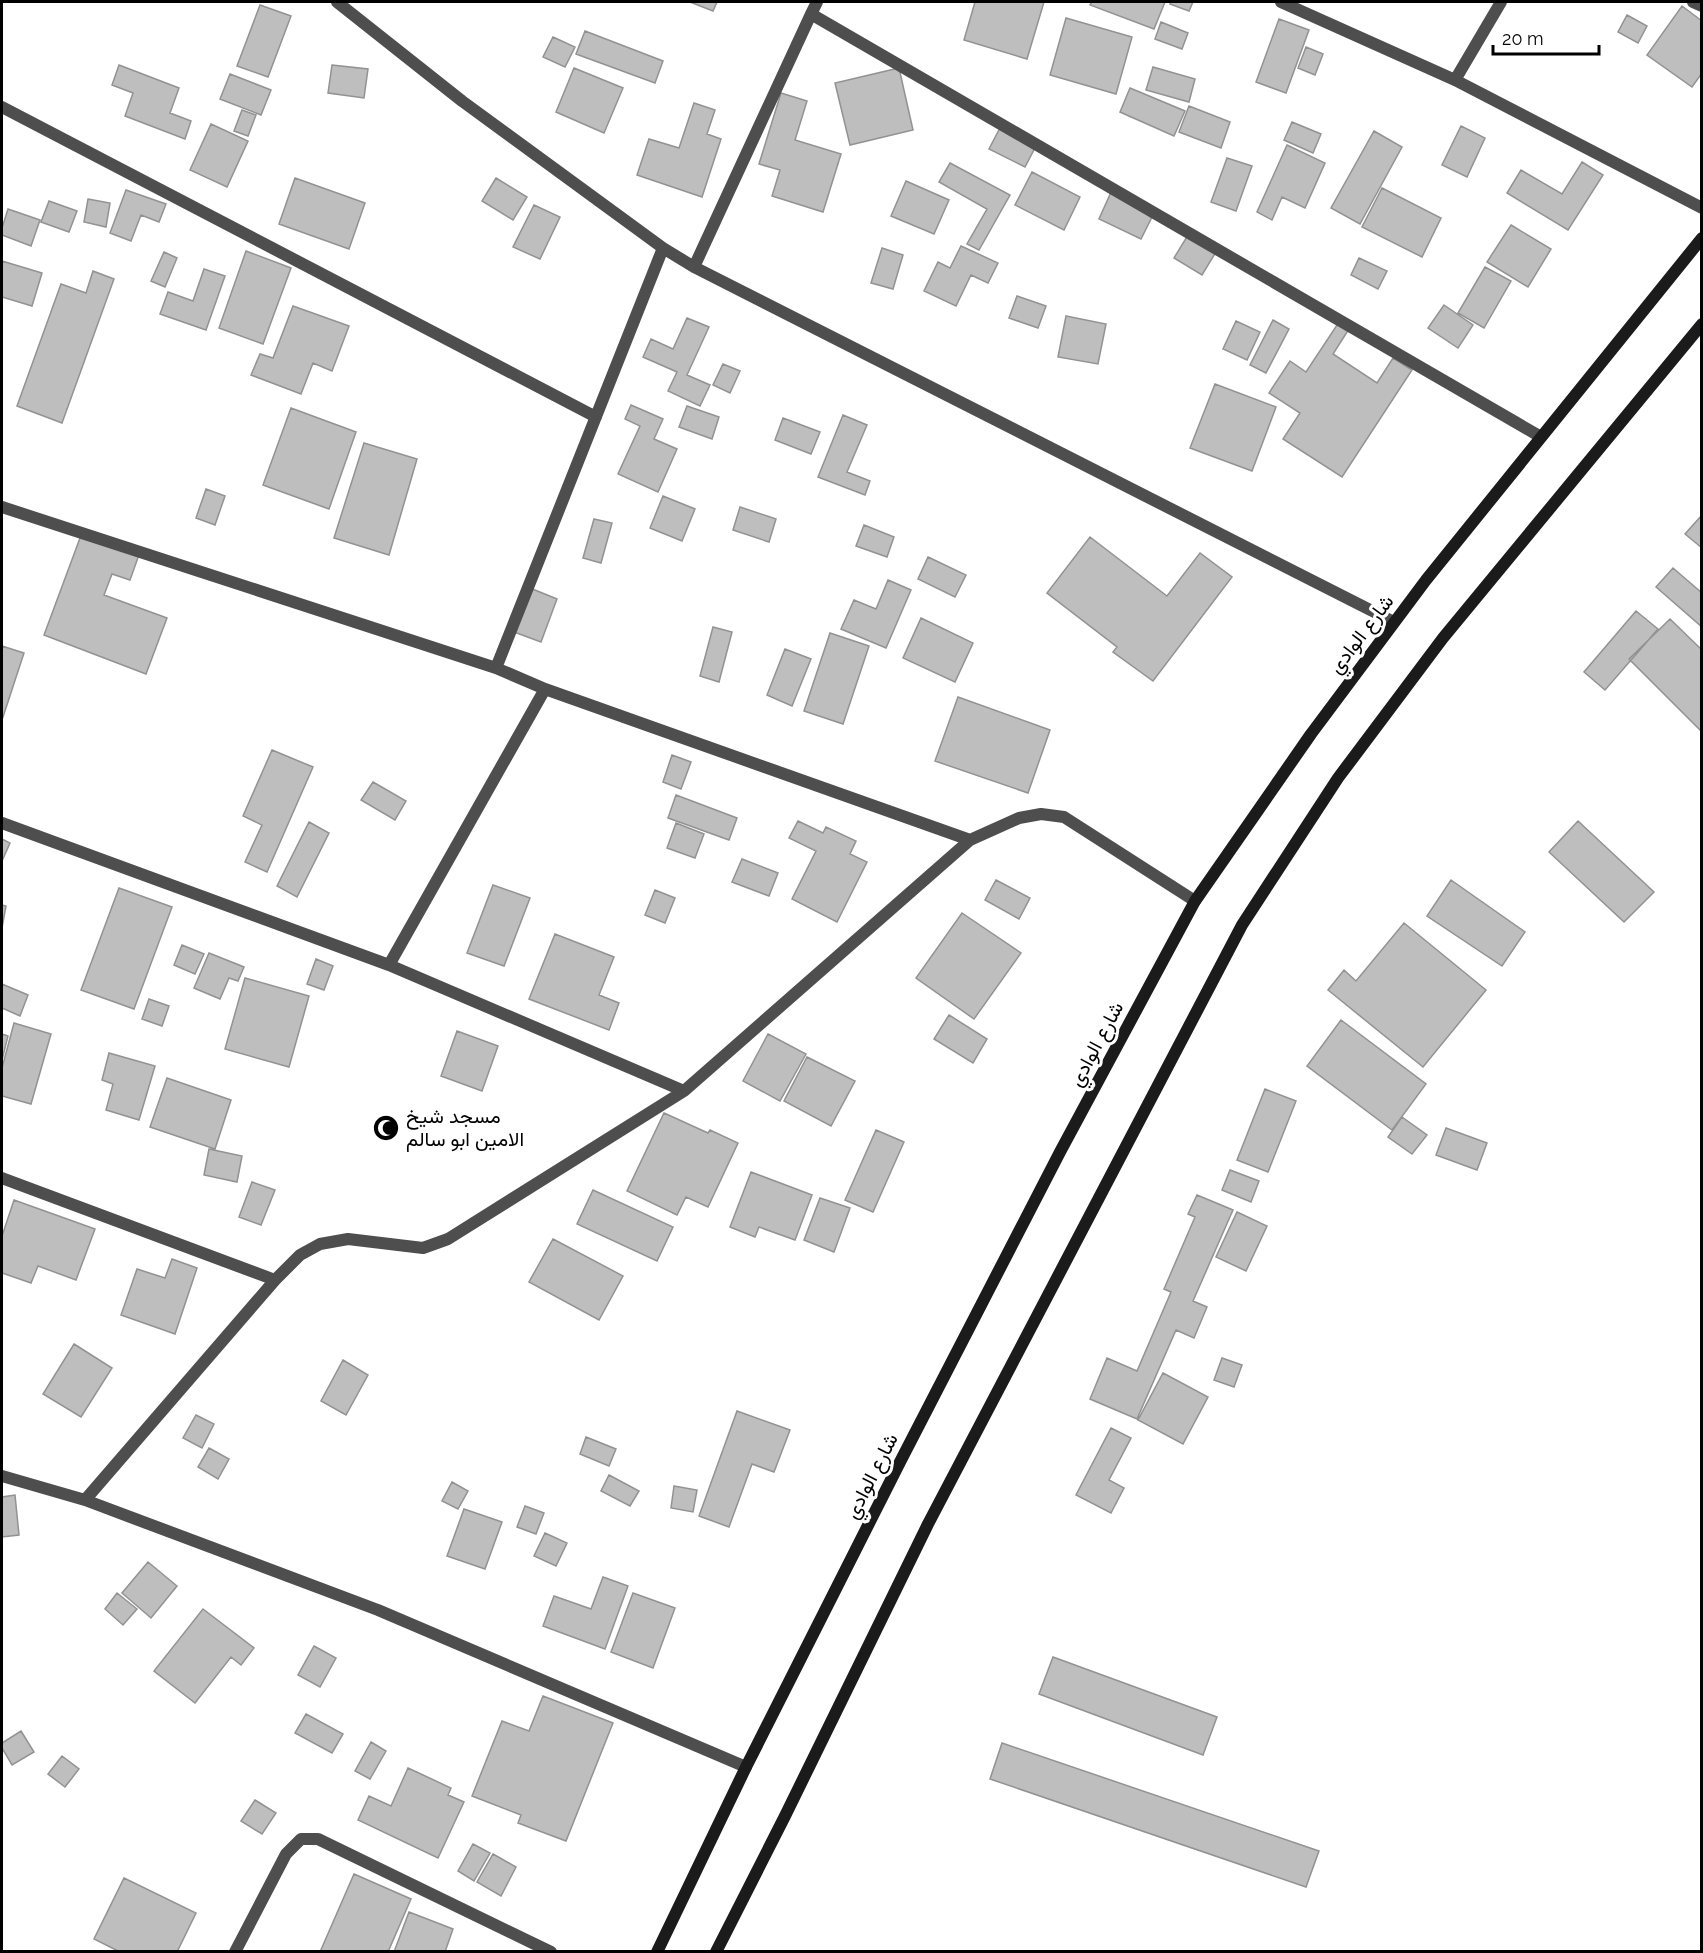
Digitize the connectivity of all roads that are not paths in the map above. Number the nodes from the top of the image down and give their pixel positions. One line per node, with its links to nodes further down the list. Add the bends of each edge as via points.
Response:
1 (337, 2): 12 (street, via 462,101)
2 (817, 2): 7 (street)
3 (1281, 2): 8 (street)
4 (1501, 2): 8 (street)
5 (1693, 2): 6 (street)
6 (1701, 6)
7 (811, 14): 13 (street); 16 (street)
8 (1455, 80): 10 (street)
9 (2, 107): 15 (street)
10 (1701, 208)
11 (1701, 238): 16 (main road, شارع الوادي)
12 (663, 248): 13 (street); 15 (street)
13 (694, 267): 18 (street)
14 (1701, 324): 34 (main road, via 1443,638 1338,778 1242,925 928,1524)
15 (596, 417): 19 (street)
16 (1540, 437): 18 (main road, شارع الوادي)
17 (2, 507): 19 (street)
18 (1394, 622): 23 (main road, شارع الوادي)
19 (496, 668): 20 (street)
20 (545, 689): 22 (street); 24 (street)
21 (2, 823): 24 (street)
22 (970, 840): 23 (street, via 1019,818 1041,814 1064,817); 25 (street)
23 (1195, 901): 30 (main road, شارع الوادي, via 1054,1163)
24 (389, 965): 25 (street)
25 (684, 1090): 27 (street, via 448,1239 423,1248 348,1239 320,1244 300,1255)
26 (2, 1178): 27 (street)
27 (275, 1280): 29 (street)
28 (2, 1477): 29 (street)
29 (85, 1500): 30 (street, via 378,1610)
30 (746, 1767): 33 (main road, شارع الوادي)
31 (235, 1952): 32 (street, via 286,1854 301,1839 318,1839)
32 (551, 1952)
33 (657, 1952)
34 (716, 1952)

